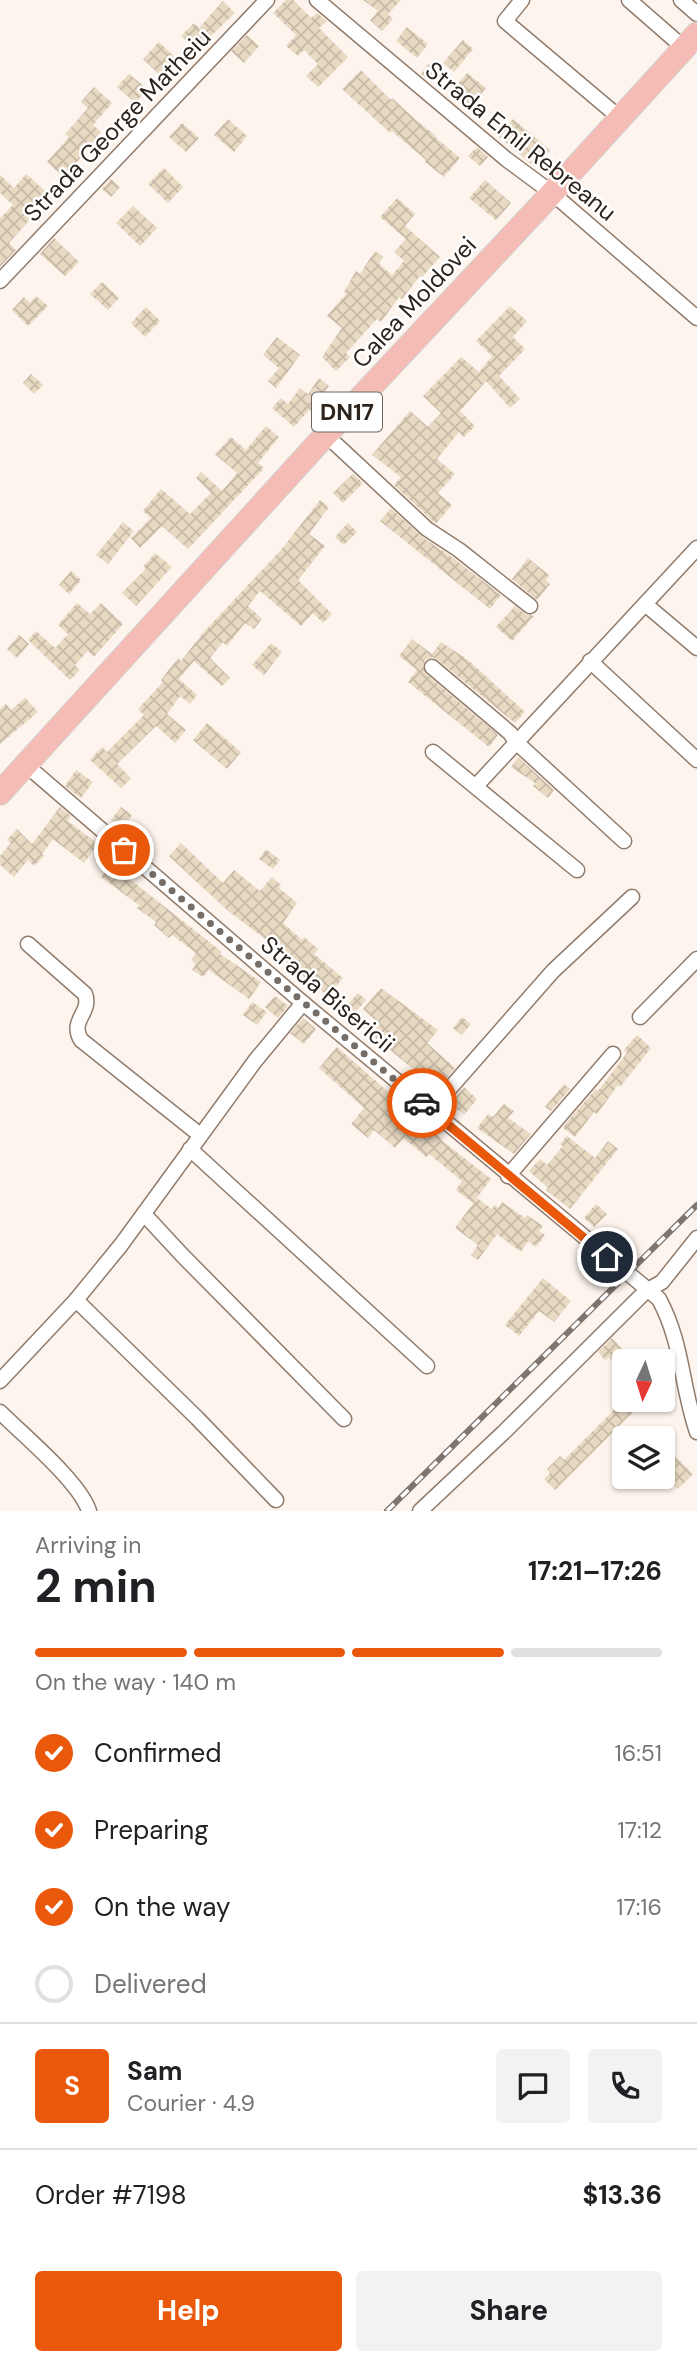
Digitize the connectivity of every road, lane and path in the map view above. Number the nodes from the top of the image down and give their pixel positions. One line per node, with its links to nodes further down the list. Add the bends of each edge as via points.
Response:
1 (267, 0): 10 (street, Strada George Matheiu)
2 (317, 0): 9 (street, Strada Emil Rebreanu)
3 (522, 0): 8 (street, via 505,21)
4 (629, 0): 7 (street)
5 (681, 0): 6 (street)
6 (697, 14)
7 (690, 41): 8 (highway, Calea Moldovei / DN17)
8 (620, 118): 9 (highway, Calea Moldovei / DN17)
9 (552, 193): 11 (street, Strada Emil Rebreanu); 12 (highway, Calea Moldovei / DN17)
10 (0, 281)
11 (697, 318)
12 (326, 435): 15 (street, via 427,529); 22 (highway, Calea Moldovei / DN17)
13 (697, 548): 14 (street)
14 (645, 604): 16 (street); 17 (street)
15 (530, 606)
16 (697, 648)
17 (590, 661): 19 (street); 21 (street)
18 (432, 667): 19 (street)
19 (516, 742): 23 (street); 25 (street)
20 (433, 752): 23 (street)
21 (697, 760)
22 (26, 765): 24 (highway, Calea Moldovei / DN17); 30 (street, Strada Bisericii)
23 (476, 786): 26 (street)
24 (0, 793)
25 (624, 841)
26 (577, 870)
27 (632, 897): 33 (street, via 553,971)
28 (28, 944): 34 (street, via 85,994 87,1004 76,1024 81,1040)
29 (697, 959): 31 (street)
30 (303, 1003): 33 (street, Strada Bisericii); 34 (street)
31 (640, 1017)
32 (612, 1054): 36 (street)
33 (430, 1111): 36 (street, Strada Bisericii)
34 (200, 1135): 35 (street)
35 (190, 1149): 37 (street); 41 (street)
36 (508, 1175): 39 (street, Strada Bisericii)
37 (144, 1214): 40 (street); 44 (street)
38 (697, 1238): 39 (street, via 662,1282)
39 (646, 1291): 45 (street, Strada Bisericii, via 659,1299 672,1325); 48 (street)
40 (76, 1300): 42 (street); 46 (street)
41 (427, 1366)
42 (0, 1381)
43 (0, 1412): 47 (street, via 62,1473)
44 (344, 1419)
45 (697, 1432)
46 (276, 1500)
47 (89, 1511)
48 (420, 1511)

